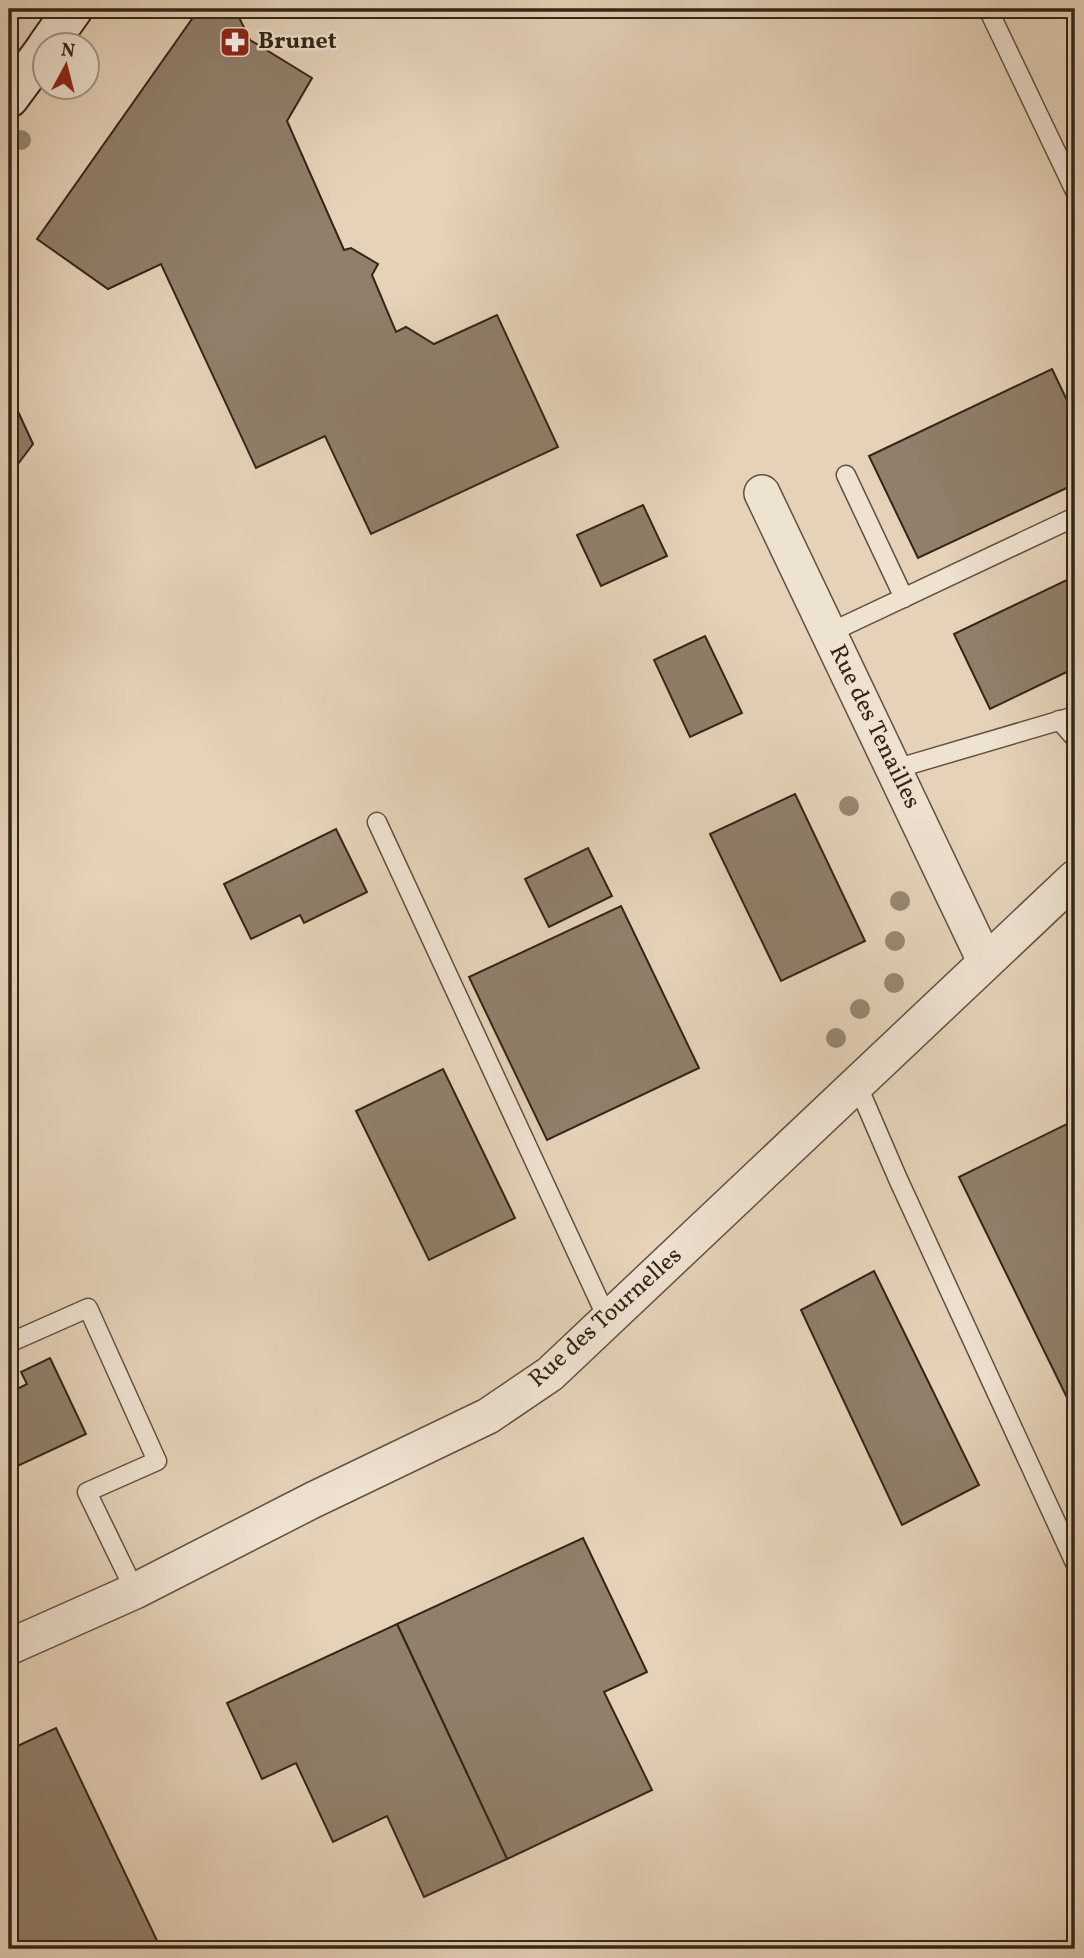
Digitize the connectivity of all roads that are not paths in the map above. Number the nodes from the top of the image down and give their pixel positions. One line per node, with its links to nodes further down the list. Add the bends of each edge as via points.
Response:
1 (73, 9): 3 (main road)
2 (988, 9): 6 (lane)
3 (57, 32)
4 (32, 66): 5 (main road)
5 (9, 98)
6 (1075, 191)
7 (846, 475): 10 (lane)
8 (762, 493): 11 (street, Rue des Tenailles)
9 (1075, 517): 10 (lane)
10 (904, 598): 11 (lane)
11 (830, 633): 14 (street, Rue des Tenailles)
12 (1067, 718): 13 (lane); 14 (lane)
13 (1075, 738)
14 (895, 769): 17 (street, Rue des Tenailles)
15 (377, 822): 19 (lane)
16 (1075, 878): 17 (street, Rue des Tournelles)
17 (985, 961): 18 (street, Rue des Tournelles)
18 (857, 1084): 19 (street, Rue des Tournelles); 21 (lane)
19 (608, 1320): 22 (street, Rue des Tournelles, via 550,1374 488,1416)
20 (9, 1343): 22 (lane, via 88,1308 157,1461 87,1492)
21 (1075, 1563)
22 (135, 1591): 23 (street, Rue des Tournelles)
23 (9, 1647)

